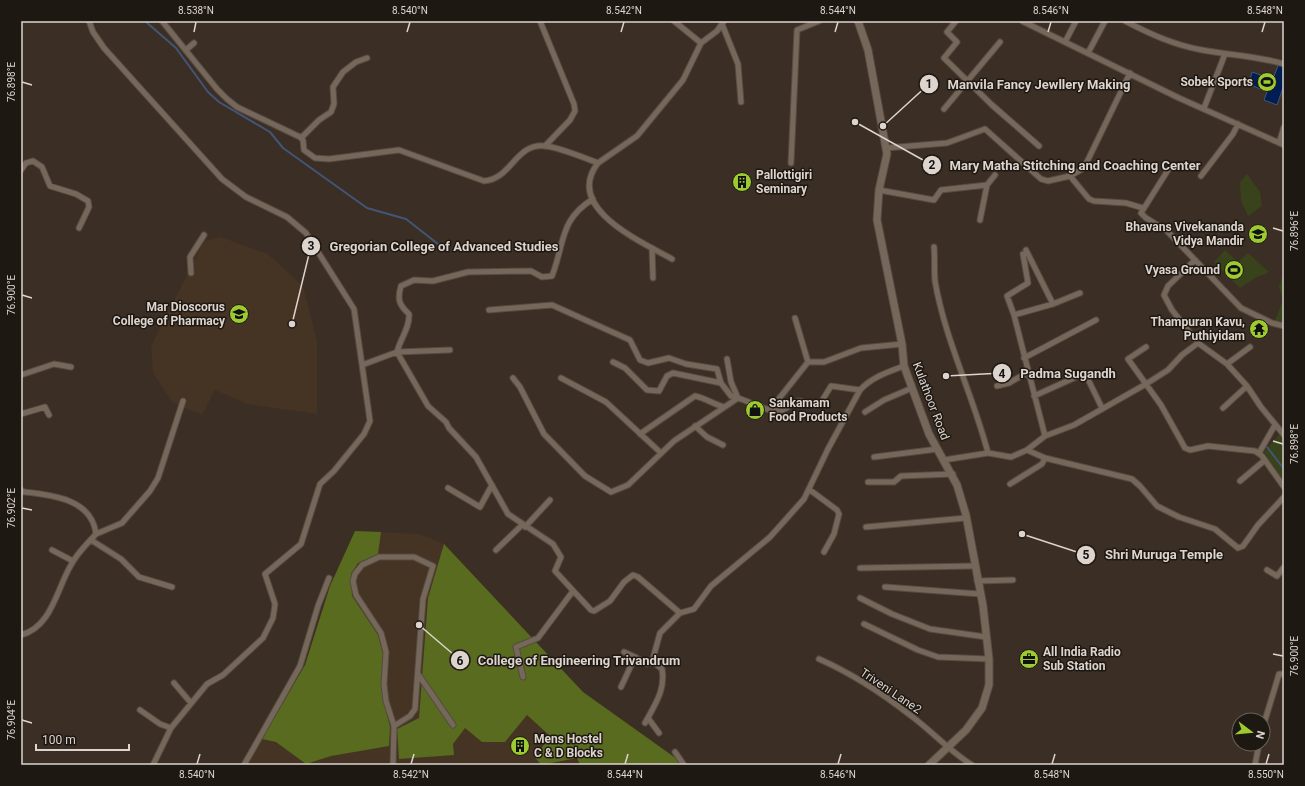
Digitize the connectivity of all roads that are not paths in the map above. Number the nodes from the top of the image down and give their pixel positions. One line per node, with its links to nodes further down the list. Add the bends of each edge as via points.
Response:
1 (89, 21): 71 (street, via 104,48 222,179 246,197 287,218 306,233 354,309)
2 (162, 21): 17 (street)
3 (540, 21): 31 (street, via 575,111 570,120)
4 (674, 21): 16 (street)
5 (819, 21): 35 (street, via 797,30)
6 (858, 21): 33 (main road, Kulathoor Road, via 868,50)
7 (956, 21): 23 (street, via 947,32 957,42 944,58)
8 (1022, 21): 14 (street)
9 (1076, 21): 14 (street)
10 (1105, 21): 18 (street)
11 (1125, 21): 19 (street, via 1177,44)
12 (722, 25): 16 (street); 24 (street, via 738,64)
13 (1000, 42): 23 (street)
14 (1065, 42): 18 (street)
15 (194, 43): 17 (street)
16 (701, 44): 34 (street, via 683,80 637,136)
17 (186, 50): 29 (street, via 217,89 237,107)
18 (1088, 53): 22 (street)
19 (1225, 54): 21 (street); 25 (street)
20 (367, 58): 29 (street, via 356,62 343,72 333,87 334,104 331,112)
21 (1284, 64)
22 (1130, 73): 25 (street); 39 (street, via 1084,168)
23 (967, 81): 26 (street); 32 (street)
24 (741, 102)
25 (1204, 108): 27 (street)
26 (944, 109)
27 (1238, 124): 30 (street); 40 (street)
28 (1284, 126): 30 (street)
29 (301, 138): 31 (street, via 304,150 315,158 341,159 399,150 484,180 491,180 503,173 525,149)
30 (1281, 144)
31 (545, 146): 34 (street)
32 (1039, 146)
33 (886, 148): 39 (street, via 947,143 985,129 1041,179 1048,181); 42 (main road, Kulathoor Road, via 886,164)
34 (598, 163): 43 (street, via 590,184)
35 (791, 163)
36 (21, 170): 46 (street, via 26,163 33,161 42,167 50,186 76,194 88,201 89,207)
37 (1168, 170): 44 (street)
38 (995, 175): 41 (street)
39 (1070, 176): 44 (street, via 1089,199 1126,203)
40 (1201, 176)
41 (988, 185): 42 (street, via 941,190 934,200); 45 (street)
42 (878, 190): 62 (main road, Kulathoor Road, via 877,220)
43 (593, 199): 49 (street, via 606,219); 66 (street, via 579,208 566,227 552,276 542,277 531,271 468,272 433,281 414,280 401,286 398,296 402,307 409,314 409,323 400,341)
44 (1143, 208): 51 (street, via 1142,215 1167,231)
45 (980, 220)
46 (79, 228)
47 (204, 235): 52 (street, via 190,257)
48 (934, 247): 104 (street, via 935,280 944,320)
49 (652, 248): 50 (street); 53 (street)
50 (672, 259)
51 (1195, 260): 60 (street, via 1241,308); 61 (street, via 1168,286 1164,295 1172,310)
52 (191, 274)
53 (653, 278)
54 (1080, 293): 55 (street)
55 (1054, 304): 57 (street); 57 (street, via 1024,252 1028,283 1007,296)
56 (489, 310): 79 (street, via 552,304 630,340 640,360 648,363 669,358 717,369)
57 (1014, 315): 67 (street)
58 (795, 318): 70 (street)
59 (1096, 320): 67 (street)
60 (1284, 326)
61 (1198, 343): 72 (street); 81 (street, via 1168,370)
62 (902, 344): 70 (street, via 861,348 824,362); 73 (main road, Kulathoor Road)
63 (1146, 347): 81 (street, via 1128,359)
64 (1250, 347): 72 (street)
65 (450, 350): 66 (street)
66 (398, 352): 71 (street); 114 (street, via 428,406 476,456)
67 (1024, 358): 75 (street)
68 (727, 359): 86 (street, via 731,382)
69 (613, 362): 79 (street, via 625,368 647,390 659,391 667,376 674,373)
70 (808, 362): 91 (street)
71 (362, 364): 156 (street, via 370,421 364,434 320,484 301,544 265,574 275,604 273,618 263,638 223,675 207,684)
72 (1227, 364): 82 (street)
73 (904, 366): 83 (main road, Kulathoor Road); 84 (street, via 867,382)
74 (71, 367): 76 (street, via 54,364)
75 (1028, 372): 80 (street, via 1009,383); 85 (street)
76 (21, 375)
77 (513, 378): 103 (street, via 544,434 585,476 611,492 628,484)
78 (561, 378): 97 (street, via 606,402)
79 (721, 383): 86 (street, via 731,396)
80 (997, 386)
81 (1143, 386): 89 (street); 105 (street, via 1161,405 1185,448 1190,450 1208,446)
82 (1247, 386): 90 (street); 95 (street)
83 (912, 388): 92 (street, via 884,400); 101 (main road, Kulathoor Road)
84 (860, 390): 91 (street, via 833,386 820,404 800,400 788,409); 118 (street, via 828,449)
85 (1034, 396): 89 (street, via 1085,373); 99 (street)
86 (738, 398): 88 (street); 91 (street)
87 (183, 401): 124 (street, via 158,478 150,491 122,523)
88 (724, 407): 96 (street); 97 (street, via 713,404 704,397 695,396)
89 (1102, 408): 99 (street, via 1074,425)
90 (1223, 408)
91 (770, 410)
92 (865, 412)
93 (21, 414): 94 (street, via 45,407)
94 (49, 415)
95 (1276, 425): 98 (street); 105 (street)
96 (695, 426): 100 (street, via 707,437); 103 (street)
97 (640, 434): 103 (street)
98 (1284, 435)
99 (1045, 436): 102 (street)
100 (723, 445)
101 (938, 449): 106 (street); 108 (main road, Kulathoor Road)
102 (1027, 450): 104 (street, via 1011,457); 107 (street)
103 (661, 453)
104 (988, 453): 108 (street)
105 (1258, 453): 109 (street)
106 (874, 457)
107 (1046, 458): 113 (street, via 1042,464); 119 (street, via 1132,479 1157,506 1179,517 1215,529 1238,548 1244,546 1258,525)
108 (944, 460): 110 (main road, Kulathoor Road)
109 (1265, 460): 111 (street); 115 (street)
110 (953, 474): 112 (street, via 901,476 894,482); 121 (main road, Kulathoor Road)
111 (1240, 481)
112 (868, 482)
113 (1010, 484)
114 (492, 485): 116 (street, via 480,508); 122 (street, via 508,514)
115 (1284, 487)
116 (448, 488)
117 (21, 490): 124 (street, via 62,498 76,504 92,518)
118 (810, 490): 128 (street, via 839,514 834,534); 142 (street, via 770,537 711,586 694,609)
119 (1284, 497)
120 (550, 500): 122 (street)
121 (966, 518): 123 (street); 130 (main road, Kulathoor Road)
122 (524, 526): 127 (street); 139 (street, via 553,544 561,557 555,571)
123 (866, 527)
124 (96, 534): 125 (street)
125 (91, 540): 129 (street); 137 (street, via 121,559 140,577)
126 (52, 550): 129 (street)
127 (496, 550)
128 (824, 552)
129 (73, 561): 144 (street, via 43,620 29,633)
130 (974, 566): 132 (street); 136 (main road, Kulathoor Road)
131 (1284, 567): 133 (street, via 1277,576)
132 (860, 568)
133 (1267, 570)
134 (329, 578): 167 (street, via 300,666)
135 (1013, 580): 136 (street)
136 (978, 581): 140 (main road, Kulathoor Road)
137 (172, 587)
138 (885, 587): 140 (street)
139 (573, 591): 142 (street, via 594,611 610,601 624,582 633,575); 153 (street, via 538,638 516,647)
140 (980, 594): 145 (main road, Kulathoor Road)
141 (860, 598): 145 (street, via 930,629)
142 (680, 613): 150 (street, via 660,633)
143 (864, 624): 149 (street, via 938,657)
144 (21, 635)
145 (986, 637): 149 (main road, Kulathoor Road)
146 (624, 652): 147 (street)
147 (635, 657): 150 (street, via 647,664); 155 (street)
148 (819, 659): 163 (street, Triveni Lane2, via 862,682 904,711)
149 (989, 659): 163 (main road, Kulathoor Road, via 989,685 982,708 966,730)
150 (652, 661): 162 (street, via 662,669 663,681 660,694 646,721)
151 (418, 674): 159 (street); 160 (street, via 415,709 410,716); 160 (street, via 423,599 433,566 414,557 379,557 362,565 353,581 356,595 382,633 386,652 386,701)
152 (1284, 674): 158 (street, via 1279,674)
153 (523, 677)
154 (174, 683): 156 (street)
155 (621, 687)
156 (191, 703): 161 (street)
157 (140, 710): 161 (street, via 160,724)
158 (1268, 712)
159 (452, 725)
160 (394, 726): 168 (street)
161 (171, 728): 166 (street)
162 (659, 733)
163 (947, 748): 170 (main road, Kulathoor Road); 171 (street, Triveni Lane2)
164 (675, 752): 169 (street)
165 (1257, 752): 172 (street)
166 (153, 765)
167 (244, 765)
168 (393, 765)
169 (684, 765)
170 (929, 765)
171 (972, 765)
172 (1255, 765)

